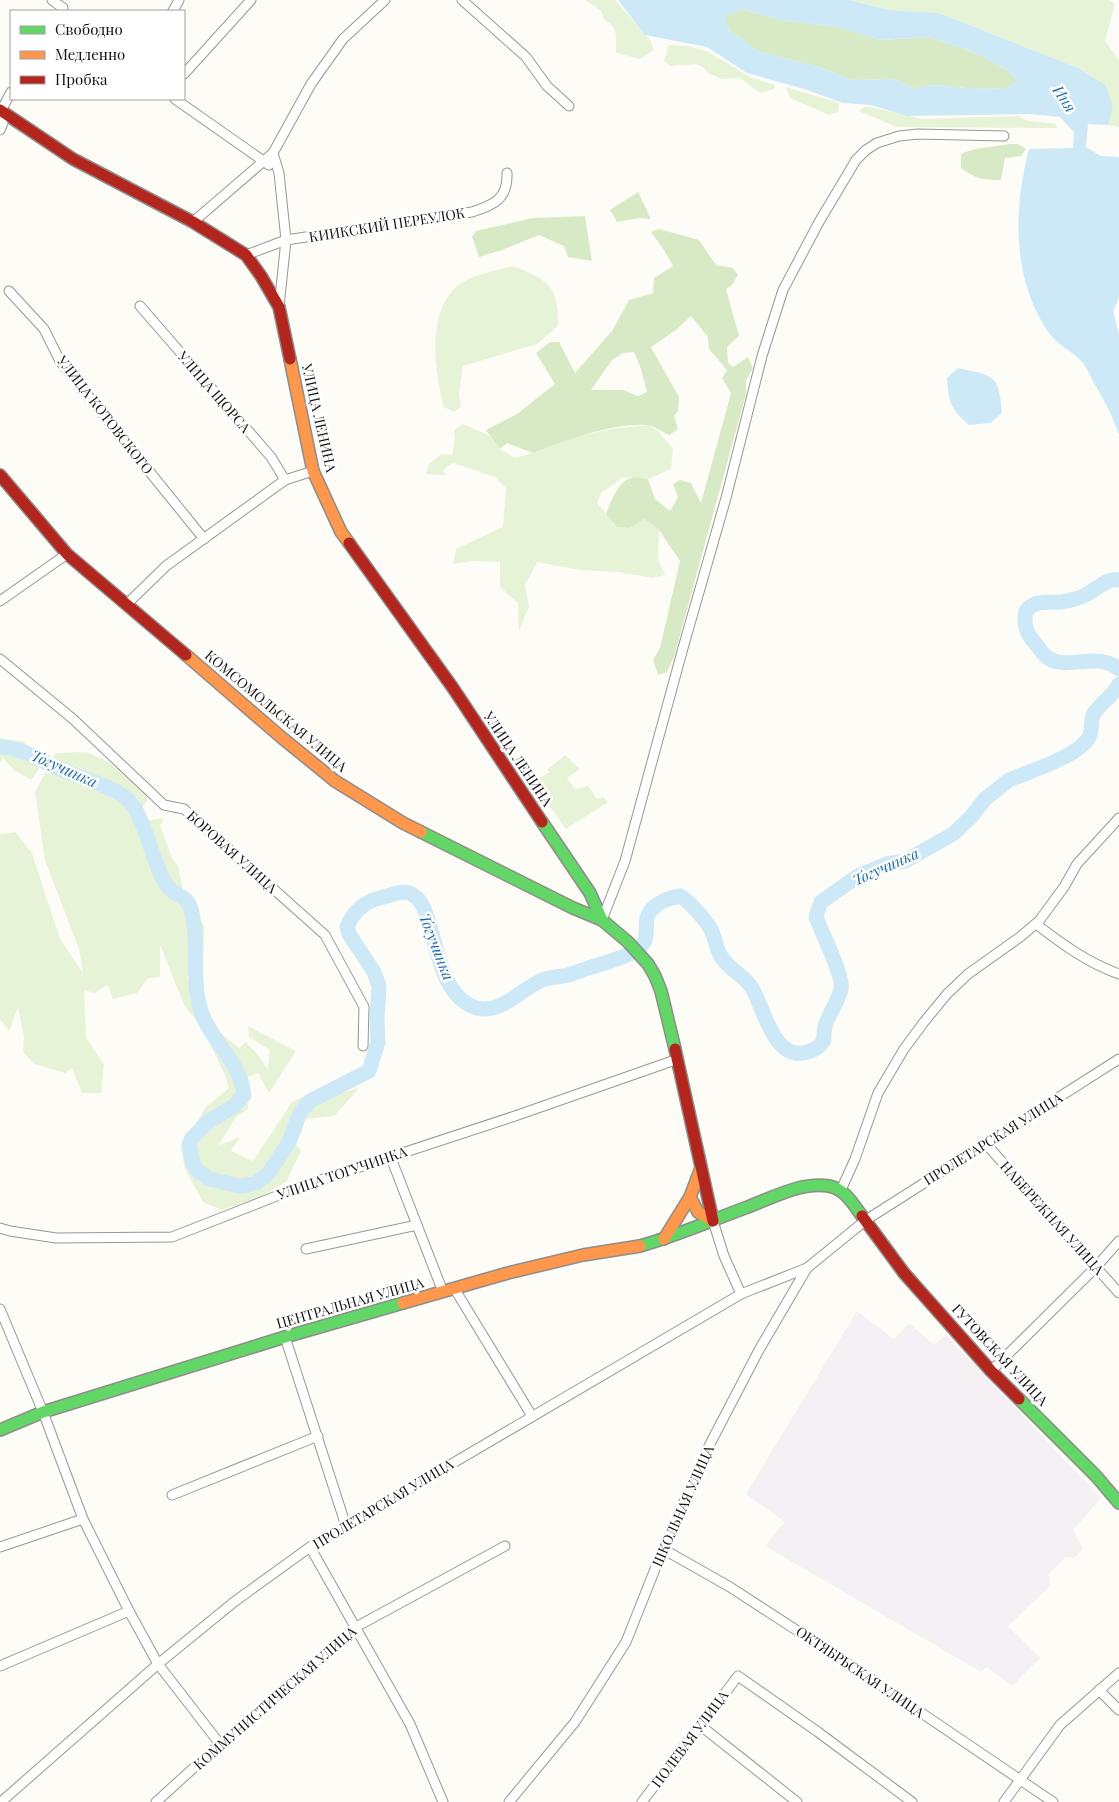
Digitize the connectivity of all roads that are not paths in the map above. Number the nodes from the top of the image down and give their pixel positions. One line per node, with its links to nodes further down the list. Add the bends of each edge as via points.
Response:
1 (52, 0): 6 (street)
2 (68, 0): 6 (street)
3 (251, 0): 7 (street)
4 (385, 0): 14 (street, via 343,40 316,76)
5 (462, 0): 10 (street, via 526,57 547,86)
6 (62, 10)
7 (185, 73)
8 (10, 94): 11 (street)
9 (176, 100): 15 (street)
10 (569, 106)
11 (1, 110): 12 (street, via 3,123); 18 (main road, УЛИЦА ЛЕНИНА, via 73,159)
12 (0, 130)
13 (1004, 136): 33 (street, via 918,134 899,136 866,150 856,160 819,222 783,290 762,356 625,862)
14 (273, 153): 15 (street); 16 (street)
15 (264, 162): 16 (street); 18 (street)
16 (279, 173): 19 (street)
17 (507, 173): 19 (street, КИИКСКИЙ ПЕРЕУЛОК, via 508,184 501,197 492,205 472,212)
18 (193, 222): 20 (main road, УЛИЦА ЛЕНИНА)
19 (286, 240): 20 (street, КИИКСКИЙ ПЕРЕУЛОК); 23 (street)
20 (246, 255): 23 (main road, УЛИЦА ЛЕНИНА)
21 (9, 292): 27 (street, УЛИЦА КОТОВСКОГО, via 44,329 60,361)
22 (140, 306): 26 (street, УЛИЦА ЩОРСА, via 270,457)
23 (279, 307): 24 (main road, УЛИЦА ЛЕНИНА)
24 (313, 471): 26 (street); 33 (main road, УЛИЦА ЛЕНИНА, via 342,532 458,696 590,893)
25 (0, 475): 28 (main road, КОМСОМОЛЬСКАЯ УЛИЦА)
26 (285, 480): 27 (street)
27 (204, 539): 30 (street, via 166,566)
28 (66, 554): 29 (street); 30 (main road, КОМСОМОЛЬСКАЯ УЛИЦА)
29 (0, 600)
30 (127, 604): 33 (main road, КОМСОМОЛЬСКАЯ УЛИЦА, via 335,781 403,824)
31 (0, 659): 36 (street, БОРОВАЯ УЛИЦА, via 73,719 164,805 184,809 325,935 364,1007)
32 (1119, 818): 34 (street, via 1077,864)
33 (602, 920): 37 (main road, КОМСОМОЛЬСКАЯ УЛИЦА, via 648,964 661,991)
34 (1036, 924): 35 (street, via 1101,968); 42 (street, via 968,974 919,1029 878,1093)
35 (1119, 974)
36 (363, 1046)
37 (678, 1059): 40 (street, УЛИЦА ТОГУЧИНКА, via 409,1149); 41 (main road, КОМСОМОЛЬСКАЯ УЛИЦА)
38 (1119, 1059): 39 (street, ПРОЛЕТАРСКАЯ УЛИЦА)
39 (986, 1144): 44 (street, ПРОЛЕТАРСКАЯ УЛИЦА); 51 (street, НАБЕРЕЖНАЯ УЛИЦА)
40 (391, 1158): 46 (street); 47 (street, УЛИЦА ТОГУЧИНКА, via 302,1186 172,1237 56,1238)
41 (701, 1168): 43 (main road); 45 (main road, КОМСОМОЛЬСКАЯ УЛИЦА)
42 (841, 1190): 44 (main road, ГУТОВСКАЯ УЛИЦА); 45 (main road, ЦЕНТРАЛЬНАЯ УЛИЦА, via 813,1185)
43 (690, 1197): 45 (main road, via 697,1213); 48 (main road)
44 (866, 1220): 52 (street, ШКОЛЬНАЯ УЛИЦА); 58 (main road, ГУТОВСКАЯ УЛИЦА, via 904,1273)
45 (712, 1221): 48 (main road, ЦЕНТРАЛЬНАЯ УЛИЦА); 55 (street)
46 (417, 1225): 50 (street); 53 (street)
47 (0, 1228)
48 (664, 1239): 53 (main road, ЦЕНТРАЛЬНАЯ УЛИЦА, via 632,1248 583,1255)
49 (1119, 1241): 51 (street)
50 (306, 1249)
51 (1096, 1267): 54 (street, НАБЕРЕЖНАЯ УЛИЦА); 58 (street)
52 (807, 1268): 55 (street, ПРОЛЕТАРСКАЯ УЛИЦА); 70 (street, ШКОЛЬНАЯ УЛИЦА, via 759,1350 709,1446)
53 (448, 1290): 57 (main road, ЦЕНТРАЛЬНАЯ УЛИЦА); 60 (street)
54 (1119, 1293)
55 (741, 1294): 60 (street, ПРОЛЕТАРСКАЯ УЛИЦА)
56 (0, 1309): 59 (street)
57 (285, 1337): 59 (main road, ЦЕНТРАЛЬНАЯ УЛИЦА); 62 (street)
58 (991, 1371): 64 (main road, ГУТОВСКАЯ УЛИЦА)
59 (43, 1412): 61 (main road, ЦЕНТРАЛЬНАЯ УЛИЦА); 65 (street)
60 (532, 1416): 66 (street, ПРОЛЕТАРСКАЯ УЛИЦА)
61 (0, 1430)
62 (318, 1436): 63 (street); 66 (street)
63 (172, 1495)
64 (1119, 1503)
65 (83, 1518): 68 (street); 71 (street)
66 (346, 1526): 69 (street, ПРОЛЕТАРСКАЯ УЛИЦА)
67 (505, 1546): 72 (street, КОММУНИСТИЧЕСКАЯ УЛИЦА)
68 (0, 1547)
69 (310, 1547): 72 (street); 73 (street, ПРОЛЕТАРСКАЯ УЛИЦА, via 234,1602)
70 (663, 1549): 80 (street, ОКТЯБРЬСКАЯ УЛИЦА, via 730,1587 864,1674); 84 (street, ШКОЛЬНАЯ УЛИЦА, via 626,1642 575,1722)
71 (129, 1611): 73 (street); 74 (street)
72 (356, 1627): 79 (street, КОММУНИСТИЧЕСКАЯ УЛИЦА); 83 (street, via 410,1724)
73 (158, 1664): 79 (street); 81 (street, ПРОЛЕТАРСКАЯ УЛИЦА)
74 (0, 1666)
75 (1119, 1673): 76 (street)
76 (1099, 1690): 77 (street); 80 (street, via 1060,1725)
77 (1119, 1710)
78 (701, 1726): 85 (street, ПОЛЕВАЯ УЛИЦА); 86 (street); 87 (street, ПОЛЕВАЯ УЛИЦА, via 738,1676)
79 (220, 1744): 82 (street, КОММУНИСТИЧЕСКАЯ УЛИЦА)
80 (1020, 1781): 88 (street); 89 (street, ОКТЯБРЬСКАЯ УЛИЦА)
81 (1, 1802)
82 (156, 1802)
83 (443, 1802)
84 (509, 1802)
85 (642, 1802)
86 (797, 1802)
87 (912, 1802)
88 (1004, 1802)
89 (1053, 1802)

